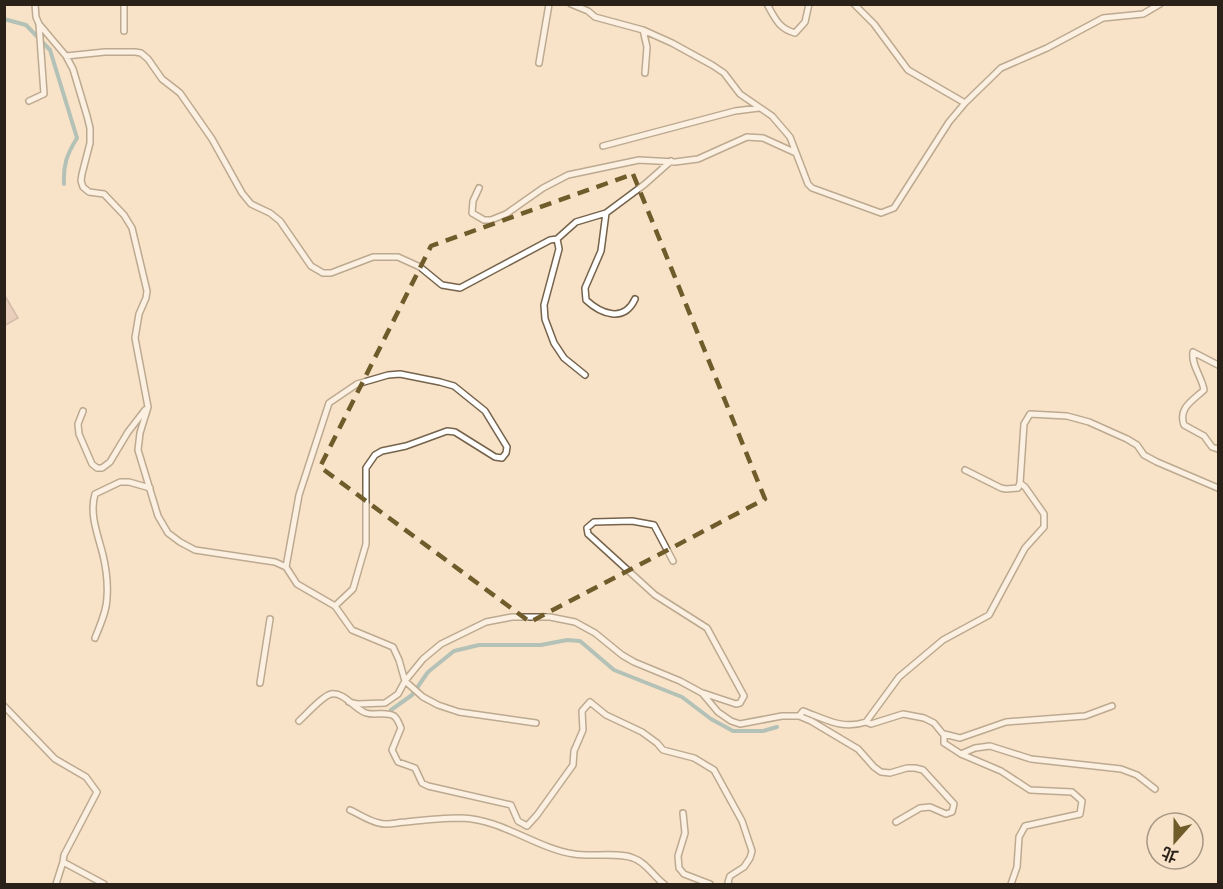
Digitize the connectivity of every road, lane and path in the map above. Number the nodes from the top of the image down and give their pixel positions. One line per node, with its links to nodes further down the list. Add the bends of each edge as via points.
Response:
1 (35, 4): 11 (lane)
2 (124, 4): 13 (lane)
3 (549, 4): 15 (lane)
4 (571, 4): 10 (lane)
5 (593, 4): 10 (lane)
6 (767, 4): 7 (lane, via 780,25 795,33 805,22)
7 (809, 4)
8 (854, 4): 18 (lane, via 908,70)
9 (1160, 4): 18 (lane, via 1143,14 1103,18 1001,68)
10 (588, 11): 12 (lane, via 595,17)
11 (39, 24): 14 (lane); 17 (lane, via 44,94)
12 (643, 30): 16 (lane, via 647,47); 19 (lane, via 724,73 740,94)
13 (124, 31)
14 (66, 56): 25 (lane, via 141,53 162,79 180,93 251,204 280,222 311,266 323,273 374,257 398,257 420,267 442,285 460,288); 29 (lane, via 90,128 82,187 104,194 124,215 132,228 147,291 135,338)
15 (539, 63)
16 (645, 72)
17 (28, 101)
18 (965, 103): 21 (lane, via 894,208 881,213 812,188)
19 (759, 108): 20 (lane); 21 (lane, via 772,116 790,137)
20 (603, 146)
21 (796, 153): 22 (lane, via 763,138 747,137 698,159)
22 (671, 161): 23 (lane, via 639,160 568,175 492,220 472,213); 24 (lane)
23 (479, 188)
24 (606, 213): 25 (lane, via 576,222); 26 (lane, via 601,251 585,288 586,300 596,309 613,315 631,307)
25 (557, 239): 28 (lane, via 559,249 544,305 545,319 564,358)
26 (635, 299)
27 (1218, 365): 31 (lane, via 1193,352 1204,390 1183,411 1182,417 1184,425)
28 (585, 375)
29 (147, 407): 30 (lane, via 102,468 92,464 79,434); 34 (lane, via 138,450)
30 (83, 411)
31 (1218, 449)
32 (965, 470): 33 (lane, via 1006,489 1018,488)
33 (1020, 483): 35 (lane, via 1024,424 1030,414 1089,422 1137,444 1144,454 1158,462); 49 (lane, via 1044,514 1044,527 1025,548 989,615 943,640 899,677)
34 (150, 488): 37 (lane, via 158,516 168,533 180,542 195,550); 40 (lane, via 120,482 95,494 93,516 104,558 107,605)
35 (1218, 488)
36 (673, 561): 43 (lane, via 654,525 594,522 587,528 588,534 655,595 707,628 744,696 736,704)
37 (286, 567): 38 (lane, via 297,584); 38 (lane, via 299,495 329,403 357,384 400,374 454,386 485,411 507,447 502,458 447,431 375,455 366,468 366,544 353,589)
38 (334, 606): 41 (lane, via 352,630 393,647)
39 (270, 619): 42 (lane)
40 (95, 638)
41 (405, 681): 43 (lane, via 441,644 486,622 512,616 550,617 574,622 634,662); 44 (lane, via 398,694 385,703); 50 (lane, via 423,697 459,712)
42 (260, 683)
43 (702, 693): 47 (lane, via 718,712 741,724)
44 (349, 702): 48 (lane, via 340,694 327,695); 62 (lane, via 367,714 397,718 401,728 392,750 398,762 415,768 422,783 511,806 518,821 527,826 573,765 583,730 582,711 590,702 606,715 642,732 663,750 694,758 714,770 742,821 752,851 744,867 730,876)
45 (4, 706): 57 (lane, via 55,759 86,777 97,792)
46 (1113, 706): 51 (lane, via 1085,716 1006,722 960,738)
47 (799, 716): 49 (lane, via 803,711 836,724); 56 (lane, via 858,749 881,772 923,770 954,804 952,812 946,814 930,807 920,808)
48 (299, 722)
49 (866, 722): 51 (lane, via 871,724 903,714 924,718)
50 (536, 723)
51 (945, 734): 52 (lane, via 944,743)
52 (961, 754): 53 (lane, via 990,746 1031,759 1121,769); 63 (lane, via 1030,790 1072,792 1082,801 1080,814 1025,826 1019,837)
53 (1155, 789)
54 (350, 810): 60 (lane, via 381,824 462,818 485,821 571,854 631,856)
55 (683, 813): 61 (lane, via 685,833 678,856 679,868)
56 (896, 822)
57 (63, 862): 58 (lane); 59 (lane)
58 (56, 885)
59 (104, 885)
60 (664, 885)
61 (710, 885)
62 (729, 885)
63 (1011, 885)

